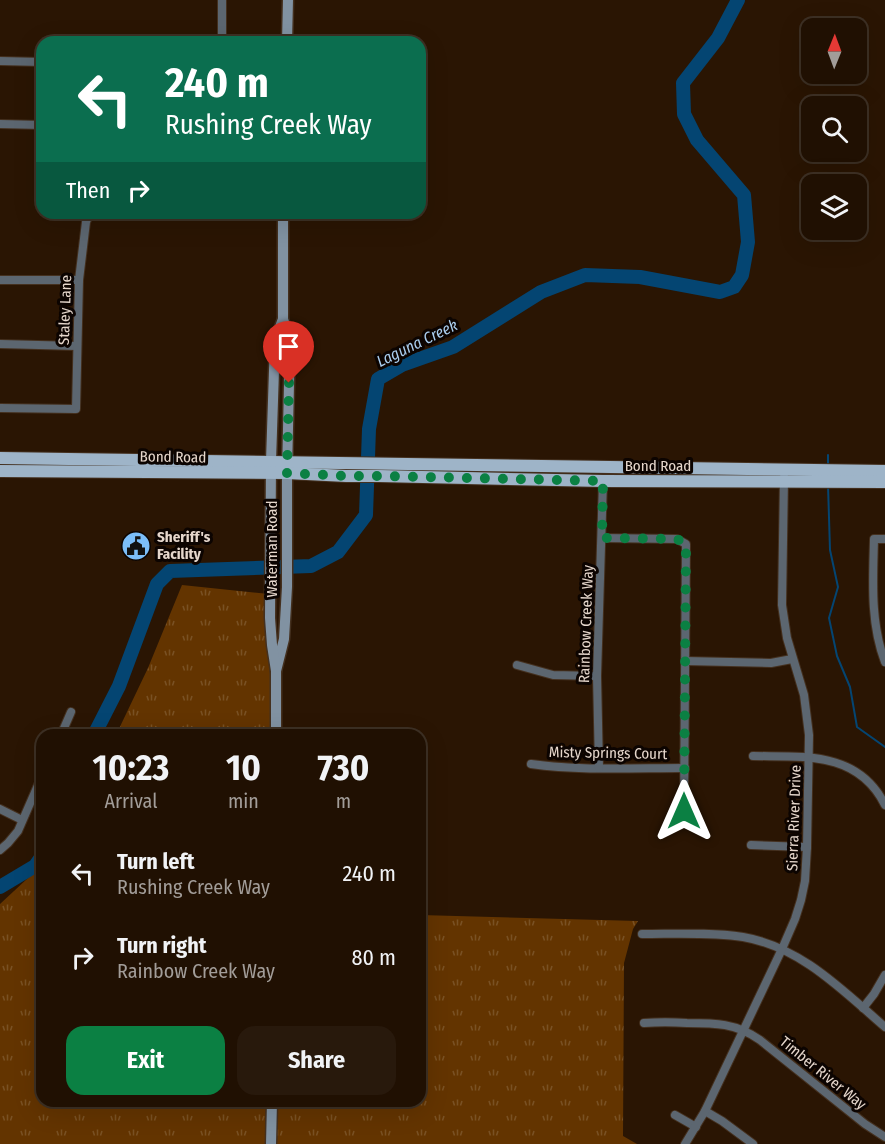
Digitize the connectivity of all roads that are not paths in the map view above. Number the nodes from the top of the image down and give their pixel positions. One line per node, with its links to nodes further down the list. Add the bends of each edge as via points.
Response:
1 (222, 0): 3 (street)
2 (288, 0): 4 (main road)
3 (222, 36)
4 (287, 36)
5 (0, 61): 6 (street)
6 (36, 62)
7 (0, 124): 8 (street)
8 (36, 125)
9 (87, 219): 12 (street, Staley Lane)
10 (283, 219): 13 (main road, Waterman Road)
11 (0, 280): 12 (street)
12 (79, 280): 15 (street, Staley Lane)
13 (283, 319): 18 (main road, Waterman Road, via 275,340); 19 (main road, Waterman Road, via 290,340)
14 (0, 344): 15 (street)
15 (77, 346): 16 (street, Staley Lane, via 76,409)
16 (0, 408)
17 (0, 458): 18 (main road, Bond Road)
18 (271, 467): 19 (main road, Bond Road); 21 (main road, Bond Road); 33 (main road, Waterman Road, via 270,618)
19 (287, 467): 20 (main road, Bond Road, via 348,462); 25 (main road, Bond Road, via 346,476); 33 (main road, Waterman Road, via 285,639)
20 (692, 469): 23 (main road, Bond Road); 25 (main road, via 673,474 612,473)
21 (0, 471)
22 (885, 471): 24 (main road, Bond Road)
23 (784, 476): 24 (main road, Bond Road); 25 (main road, Bond Road); 29 (street, Sierra River Drive, via 782,605)
24 (843, 476): 26 (main road, Bond Road)
25 (603, 481): 27 (street, Rainbow Creek Way)
26 (885, 482)
27 (602, 538): 30 (street, via 677,539 686,544); 34 (street, Rainbow Creek Way)
28 (885, 539): 31 (street, via 874,539 873,591 878,640)
29 (792, 659): 30 (street, via 771,663); 39 (street, Sierra River Drive, via 807,715)
30 (686, 661): 42 (street)
31 (885, 662)
32 (517, 665): 34 (street, via 553,675)
33 (276, 671): 37 (main road, Waterman Road)
34 (597, 676): 41 (street, Rainbow Creek Way)
35 (72, 712): 36 (street)
36 (64, 729)
37 (276, 729)
38 (753, 756): 39 (street)
39 (809, 758): 44 (street, via 830,760 850,768 868,781); 49 (street, Sierra River Drive)
40 (531, 764): 41 (street, Misty Springs Court)
41 (599, 768): 42 (street, Misty Springs Court)
42 (685, 768): 46 (street)
43 (36, 789): 47 (street)
44 (885, 805)
45 (0, 809): 47 (street)
46 (684, 811)
47 (22, 820): 50 (street, via 14,837)
48 (751, 845): 49 (street)
49 (807, 847): 52 (street, Sierra River Drive, via 801,900)
50 (0, 850)
51 (642, 933): 52 (street, via 727,935)
52 (782, 949): 54 (street, via 811,965); 57 (street, Sierra River Drive)
53 (885, 975): 54 (street)
54 (862, 1008): 56 (street)
55 (644, 1023): 57 (street, Timber River Way, via 718,1023)
56 (885, 1027)
57 (743, 1030): 59 (street, Sierra River Drive); 62 (street, Timber River Way)
58 (272, 1107): 63 (main road)
59 (705, 1112): 61 (street, Sierra River Drive); 65 (street)
60 (675, 1115): 61 (street)
61 (696, 1127): 64 (street, Sierra River Drive)
62 (885, 1137)
63 (272, 1144)
64 (685, 1144)
65 (753, 1144)

